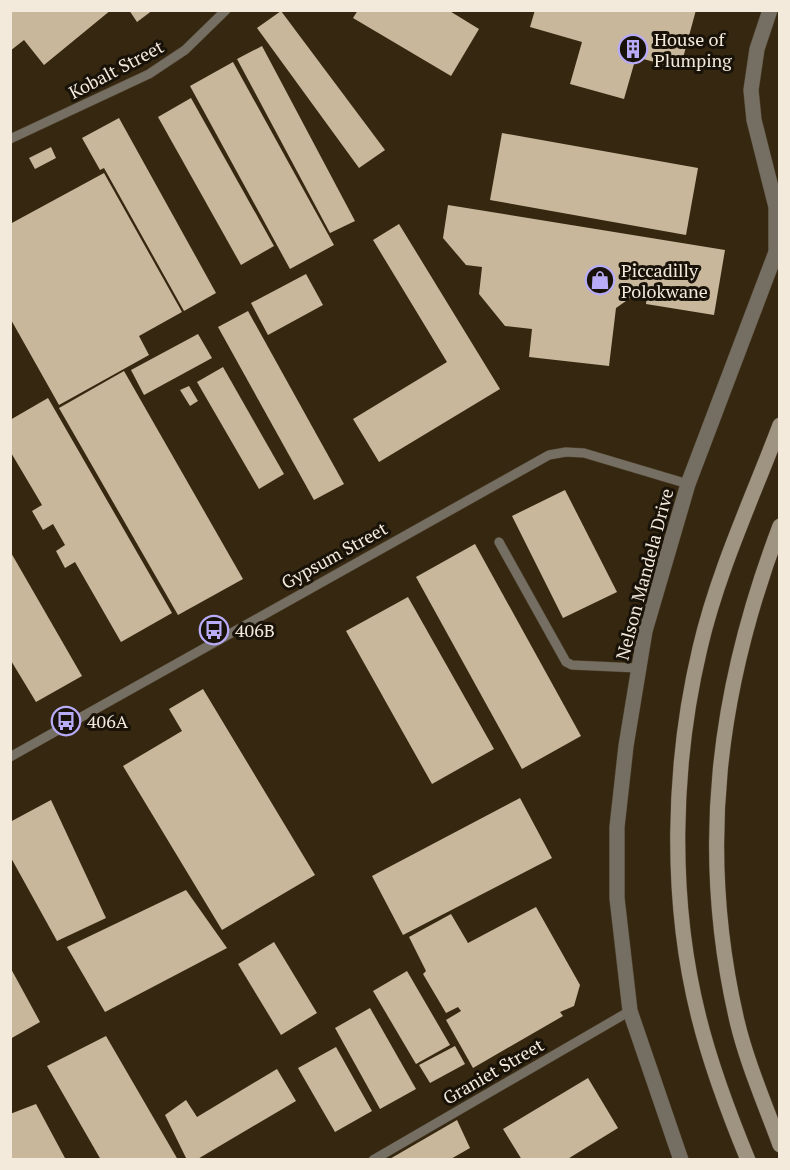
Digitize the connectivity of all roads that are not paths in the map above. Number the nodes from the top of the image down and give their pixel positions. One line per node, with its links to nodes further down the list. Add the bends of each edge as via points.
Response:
1 (226, 10): 3 (lane, Kobalt Street, via 185,50 149,74)
2 (770, 10): 5 (street, Nelson Mandela Drive, via 757,49 751,90 754,120 776,207 776,252)
3 (10, 139)
4 (780, 425): 14 (main road, via 736,534 700,647 690,696 678,836 684,935 699,1018)
5 (688, 484): 8 (street, Nelson Mandela Drive); 9 (lane, Gypsum Street, via 584,453 549,455)
6 (780, 526): 11 (main road, via 754,600 732,690 715,808 718,915 727,973 737,1023)
7 (499, 542): 8 (lane, via 566,662)
8 (638, 668): 10 (street, Nelson Mandela Drive, via 617,827 616,898)
9 (10, 757)
10 (630, 1011): 12 (lane, Graniet Street); 13 (street, Nelson Mandela Drive)
11 (780, 1145)
12 (373, 1160)
13 (681, 1160)
14 (748, 1160)

